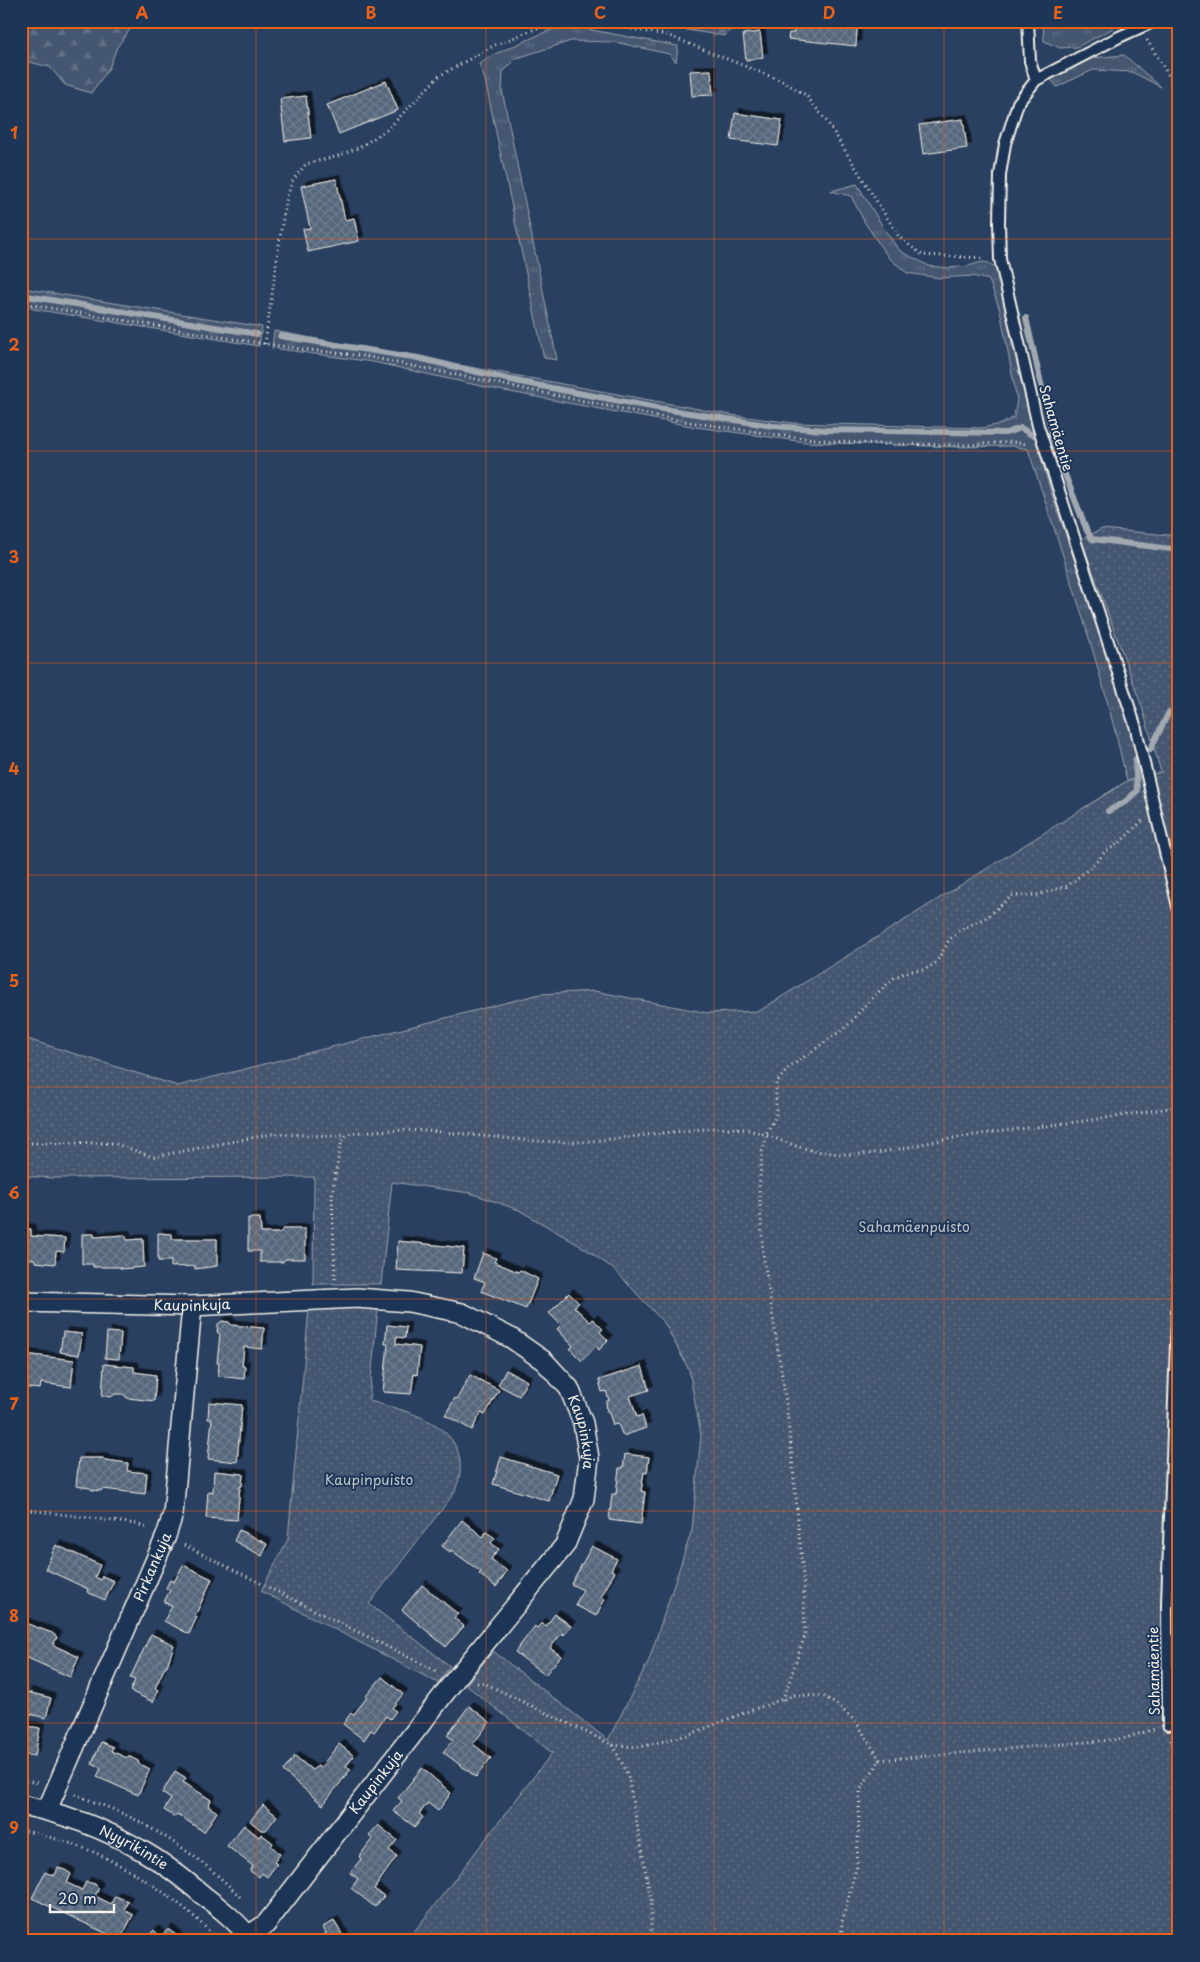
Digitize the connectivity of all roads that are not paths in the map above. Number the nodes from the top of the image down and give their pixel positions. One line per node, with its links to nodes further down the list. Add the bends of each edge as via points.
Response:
1 (1028, 21): 3 (lane, via 1030,61)
2 (1155, 21): 3 (lane, Sahamäentie)
3 (1036, 80): 4 (lane, Sahamäentie, via 1018,103 1004,144 1000,176 1000,259 1038,426 1135,725)
4 (1179, 911)
5 (1179, 1256): 8 (lane, Sahamäentie, via 1167,1603)
6 (21, 1302): 7 (street, Kaupinkuja)
7 (192, 1306): 10 (street, Pirkankuja, via 173,1514); 11 (street, Kaupinkuja, via 357,1298 409,1302 462,1313 511,1338 544,1361 569,1388 583,1423 588,1458 584,1499 565,1545 454,1681 266,1924)
8 (1168, 1725)
9 (21, 1805): 10 (street, Nyyrikintie)
10 (47, 1810): 11 (street, Nyyrikintie, via 140,1849 185,1880)
11 (250, 1938)

